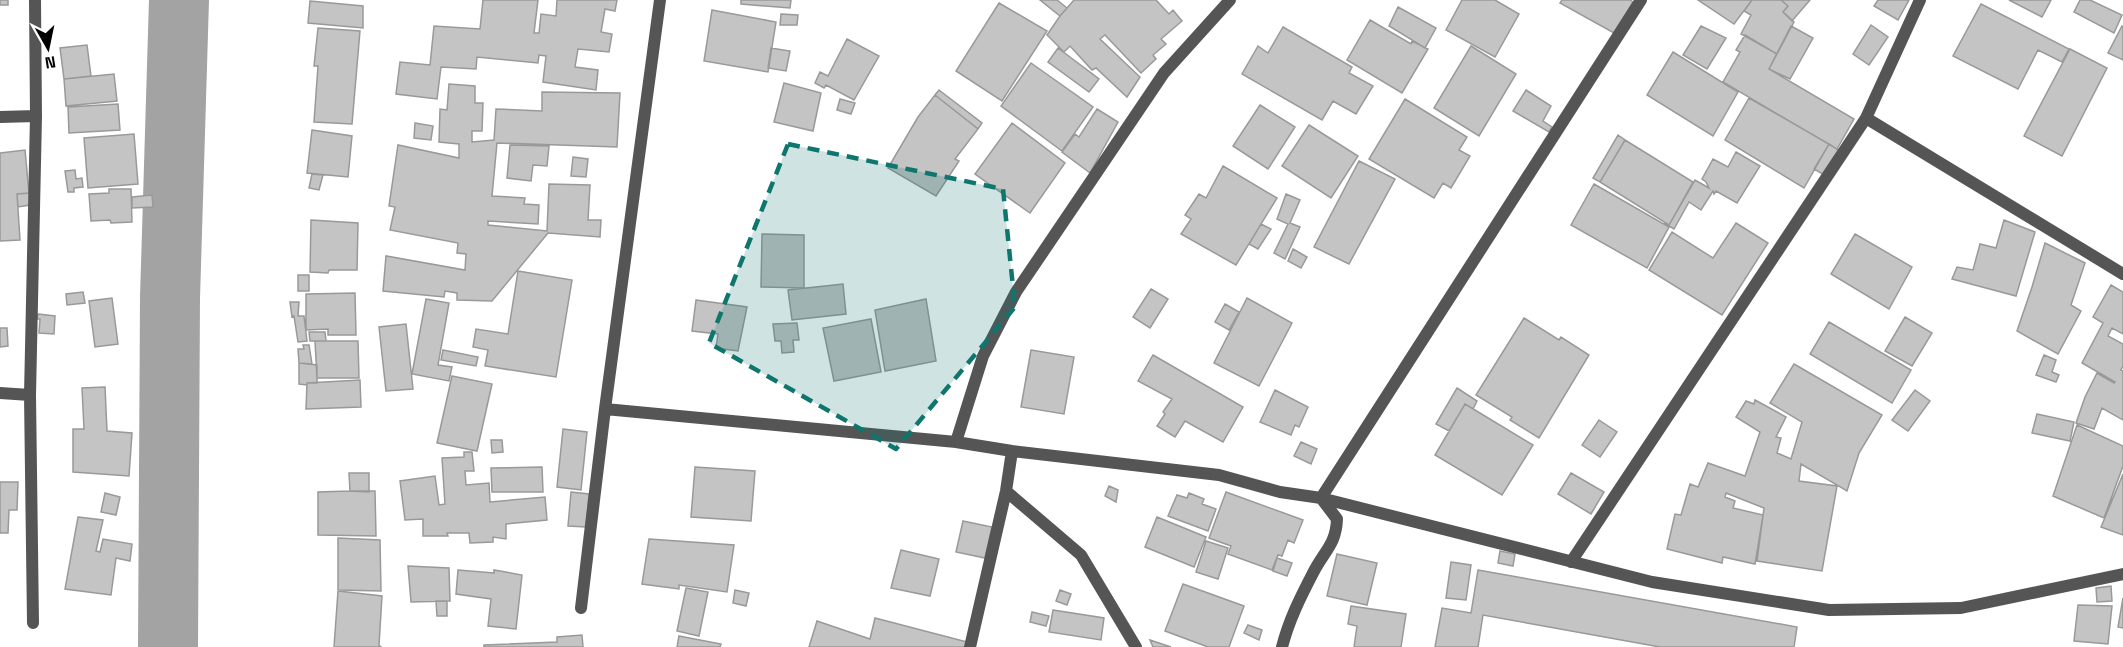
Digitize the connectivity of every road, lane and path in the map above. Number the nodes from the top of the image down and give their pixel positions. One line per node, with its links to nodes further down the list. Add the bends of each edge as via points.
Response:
1 (35, 0): 6 (street)
2 (660, 0): 12 (street)
3 (1230, 0): 13 (street, via 1164,73 1016,292 983,356)
4 (1641, 0): 16 (street)
5 (1920, 0): 8 (street)
6 (36, 116): 7 (street); 11 (street)
7 (0, 117)
8 (1866, 118): 9 (street); 17 (street)
9 (2123, 274)
10 (0, 393): 11 (street)
11 (30, 395): 20 (street)
12 (605, 409): 13 (street); 19 (street)
13 (956, 442): 14 (street)
14 (1012, 451): 15 (street); 16 (street, via 1219,475 1280,492)
15 (1006, 491): 21 (street); 22 (street, via 1082,555)
16 (1321, 498): 17 (street); 23 (street, via 1337,519 1336,536 1314,570 1289,622)
17 (1571, 562): 18 (street, via 1652,582 1829,610 1961,608)
18 (2123, 574)
19 (581, 608)
20 (33, 623)
21 (970, 647)
22 (1136, 647)
23 (1282, 647)

